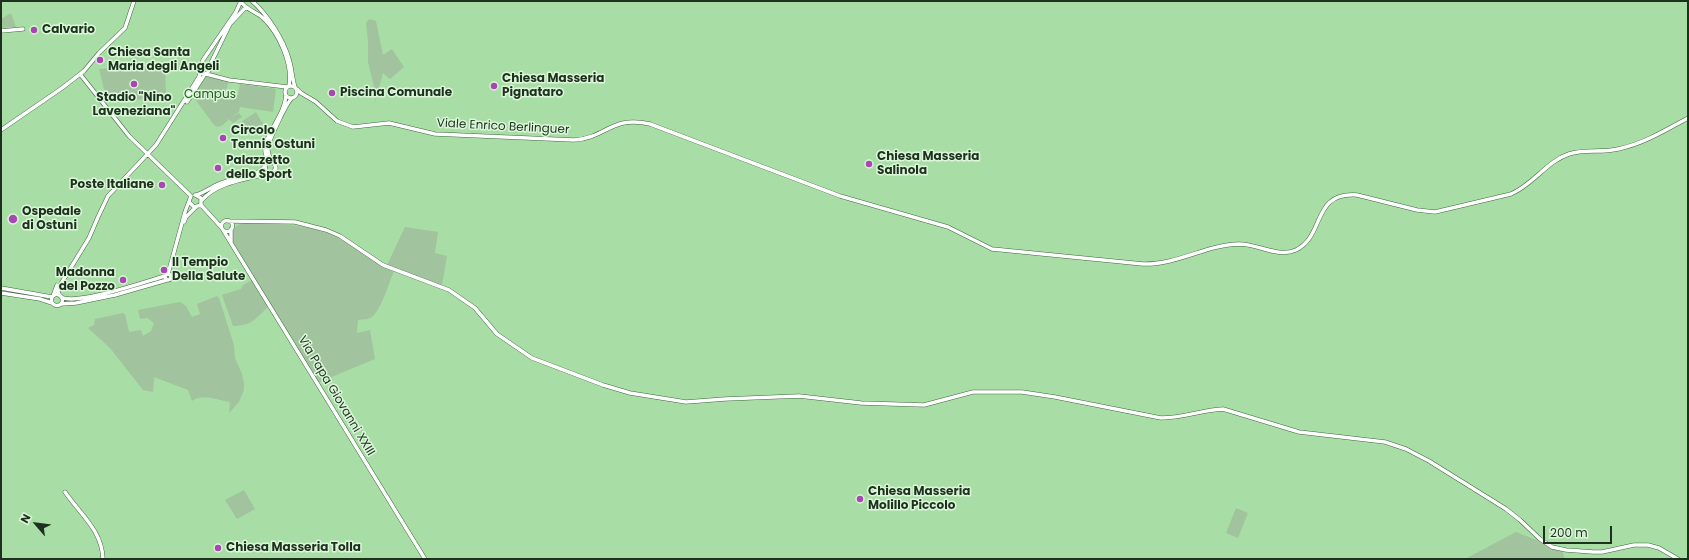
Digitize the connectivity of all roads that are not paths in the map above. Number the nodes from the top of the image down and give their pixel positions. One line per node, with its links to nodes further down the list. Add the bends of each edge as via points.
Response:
1 (134, 1): 10 (main road, via 125,28)
2 (241, 1): 4 (main road, via 243,6); 7 (main road)
3 (252, 1): 4 (main road); 15 (main road, via 272,24 282,42)
4 (247, 7): 8 (main road, via 230,24); 14 (main road, via 267,22 280,42 288,67)
5 (23, 30): 6 (main road)
6 (1, 31)
7 (202, 65): 8 (main road); 9 (main road)
8 (209, 68): 11 (main road); 12 (main road)
9 (200, 73): 11 (main road); 19 (main road)
10 (80, 74): 21 (main road); 22 (main road, via 129,136)
11 (206, 74): 12 (main road); 19 (main road)
12 (215, 76): 13 (main road)
13 (279, 87): 14 (main road); 16 (main road)
14 (288, 87): 15 (main road); 16 (main road)
15 (296, 88): 17 (main road, via 297,94); 18 (main road, Viale Enrico Berlinguer)
16 (286, 93): 17 (main road); 24 (main road, via 280,115 265,145)
17 (293, 97): 18 (main road); 23 (main road, via 287,104 268,146)
18 (306, 97): 20 (main road, Viale Enrico Berlinguer, via 345,126 357,128 389,123 435,134 574,140 588,137 620,123 639,122 862,203 948,227 992,249 1152,264 1233,245 1248,244 1282,252 1294,250 1312,235 1322,210 1336,198 1348,195 1435,212 1511,194 1522,190 1552,163 1569,154 1617,150 1634,145)
19 (179, 110): 22 (main road)
20 (1688, 118)
21 (1, 130)
22 (148, 155): 27 (main road); 38 (main road, via 108,196 89,238)
23 (272, 162): 24 (main road); 25 (main road, via 276,168)
24 (266, 165): 25 (main road, via 265,169); 26 (main road, via 255,174 222,182)
25 (269, 173): 28 (main road, via 226,184)
26 (196, 195): 27 (main road); 28 (main road)
27 (191, 196): 29 (main road)
28 (202, 200): 30 (main road)
29 (189, 202): 31 (main road); 39 (main road)
30 (201, 205): 31 (main road); 32 (main road, Via Papa Giovanni XXIII)
31 (196, 207): 39 (main road, via 186,218)
32 (212, 216): 33 (main road, Via Papa Giovanni XXIII); 36 (main road, Via Papa Giovanni XXIII)
33 (227, 221): 34 (main road, Via Papa Giovanni XXIII); 35 (main road, via 231,222); 36 (main road, via 222,223)
34 (243, 221): 35 (main road); 49 (main road, Via Papa Giovanni XXIII, via 295,222 326,230 340,236 384,265 449,290 475,308 497,334 532,358 603,385 656,398 686,402 807,396 848,402 924,405 973,392 1007,392 1048,396 1162,418 1223,409 1299,432 1385,442 1406,449 1506,509 1552,547 1602,552 1634,545 1648,545)
35 (231, 228): 36 (main road, via 228,231); 37 (main road, Via Papa Giovanni XXIII)
36 (222, 229): 37 (main road, Via Papa Giovanni XXIII)
37 (232, 244): 48 (main road, Via Papa Giovanni XXIII)
38 (74, 262): 42 (main road, via 56,287); 43 (main road, via 59,287)
39 (167, 276): 43 (main road, via 84,298 67,300); 45 (main road, via 115,295)
40 (1, 288): 42 (main road)
41 (1, 293): 44 (main road)
42 (53, 296): 43 (main road); 44 (main road)
43 (61, 297): 45 (main road)
44 (52, 303): 45 (main road, via 56,306)
45 (61, 304)
46 (65, 492): 47 (main road, via 98,536)
47 (103, 559)
48 (425, 559)
49 (1678, 559)

